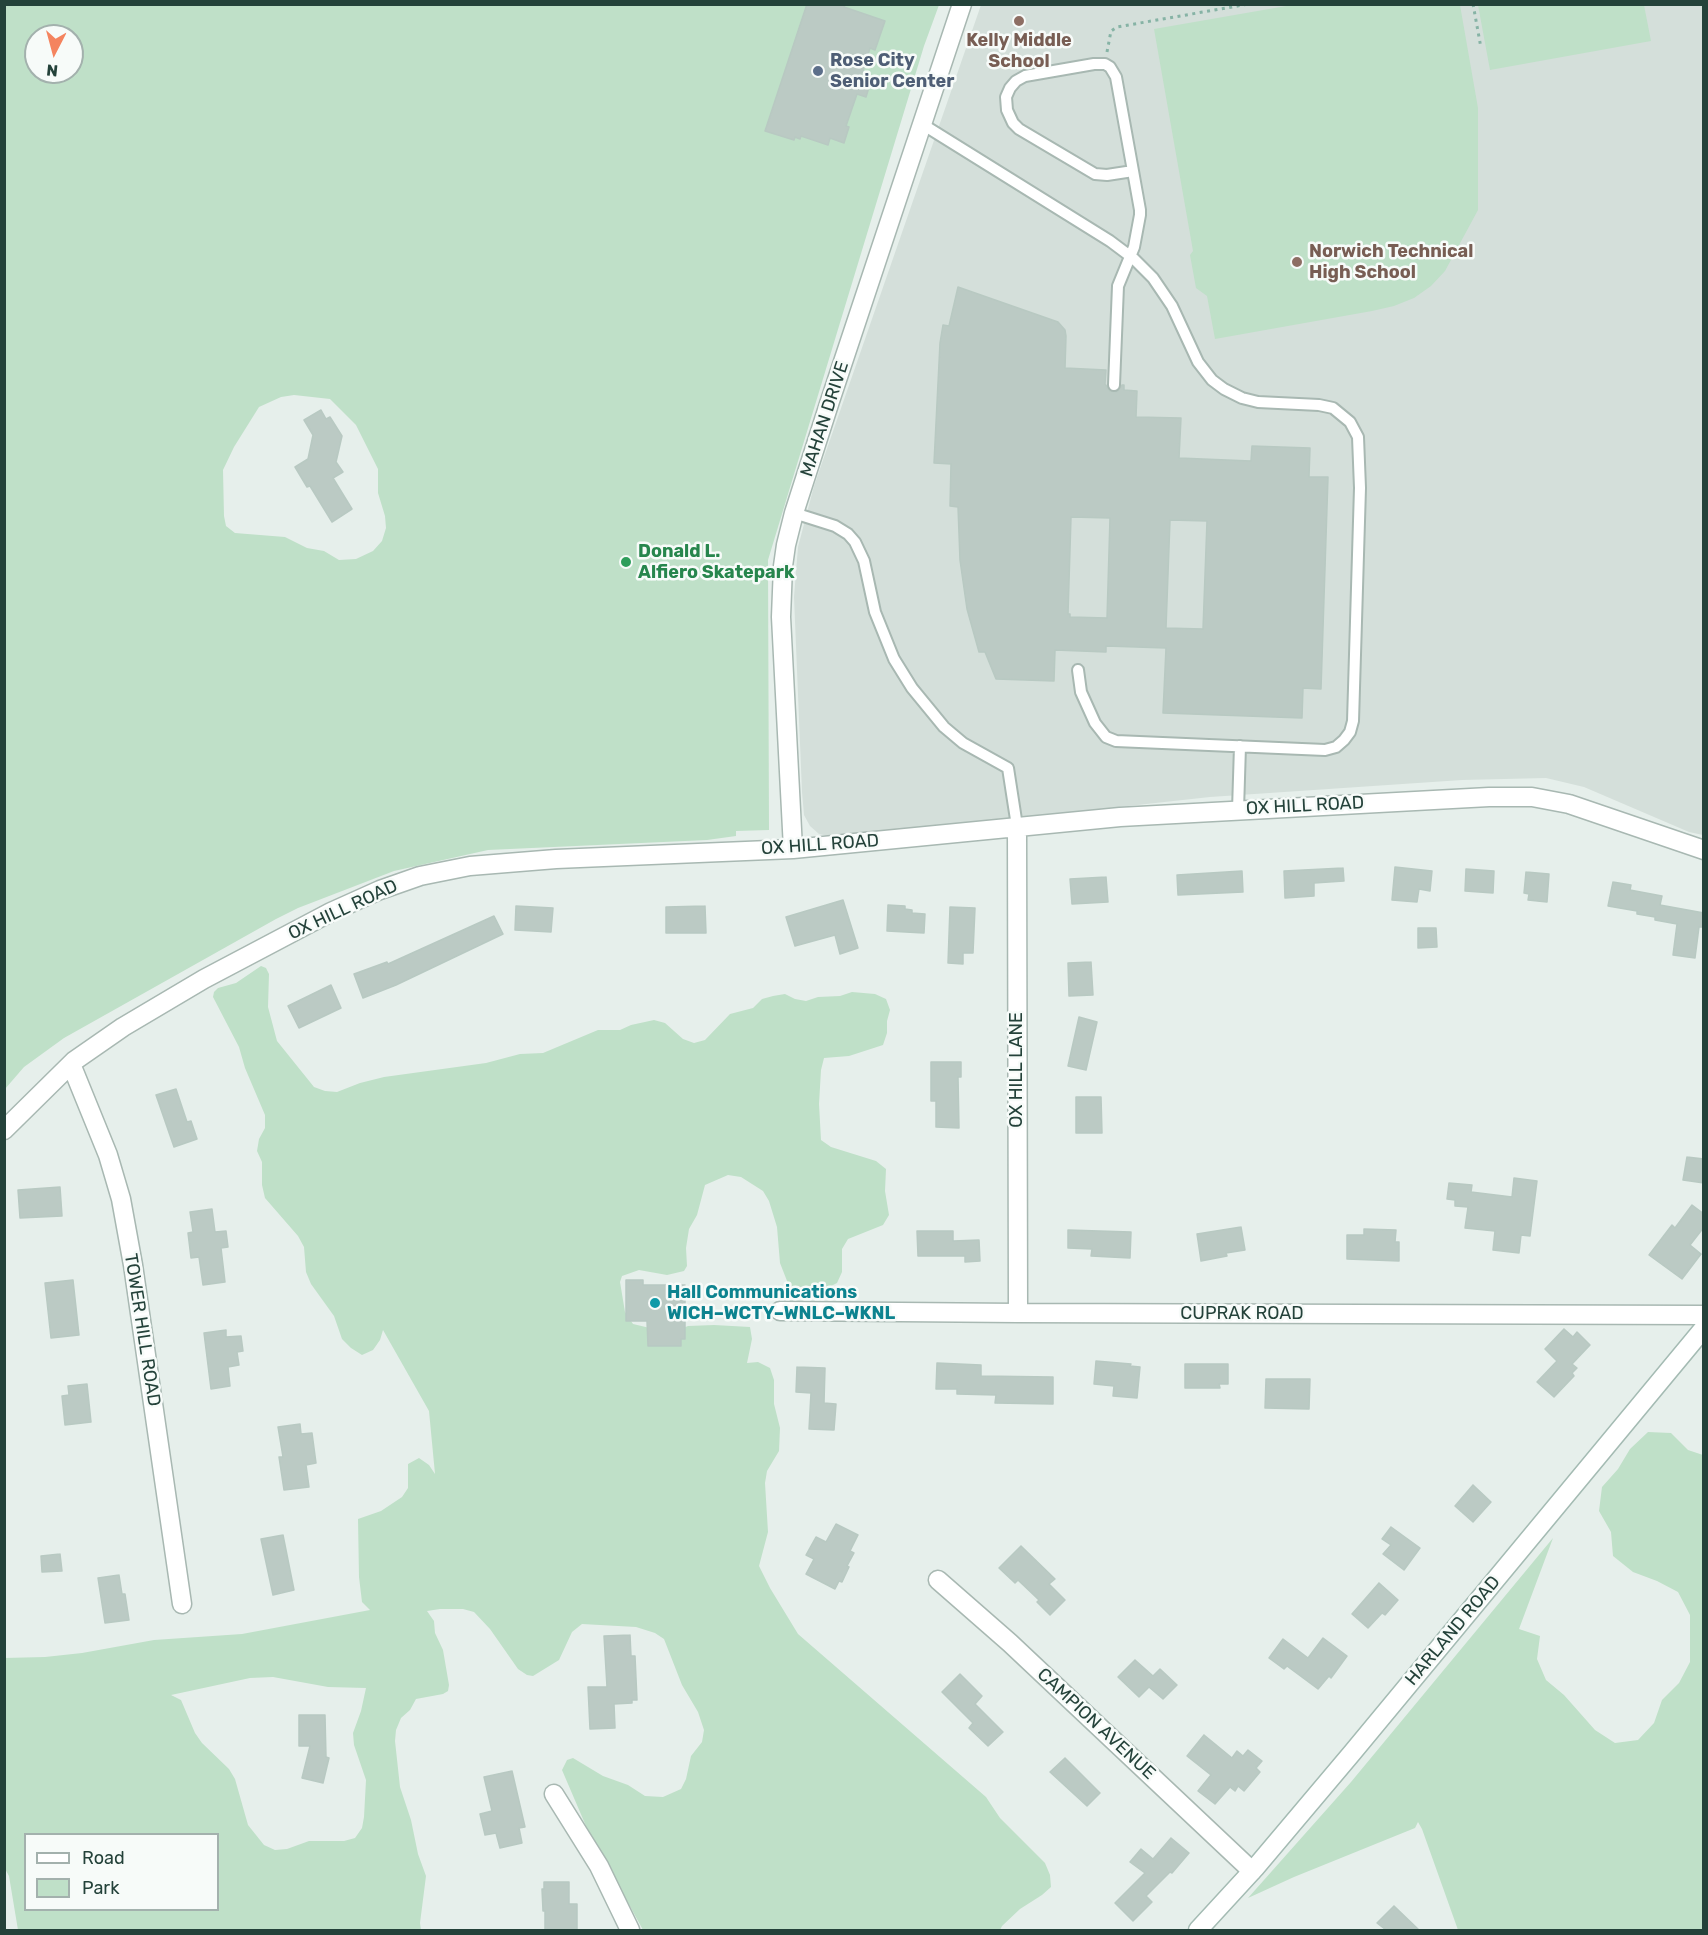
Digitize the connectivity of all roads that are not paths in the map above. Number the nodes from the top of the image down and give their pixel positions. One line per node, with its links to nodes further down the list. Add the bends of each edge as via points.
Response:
1 (962, 4): 2 (street, MAHAN DRIVE)
2 (922, 124): 4 (lane); 6 (street, MAHAN DRIVE)
3 (1133, 171): 3 (lane, via 1116,77 1110,67 1094,64 1029,75 1013,84 1008,92 1007,111 1016,126 1092,172 1103,175); 4 (lane, via 1140,215)
4 (1131, 256): 5 (lane, via 1118,286); 8 (lane, via 1163,292 1198,362 1217,384 1250,400 1333,408 1350,422 1359,441 1352,727 1344,740 1325,750)
5 (1114, 385)
6 (794, 513): 10 (lane, via 835,526 855,542 864,561 880,629 903,674 955,737 1008,768); 11 (street, MAHAN DRIVE, via 784,556 781,616)
7 (1078, 670): 8 (lane, via 1092,718 1111,739 1122,743)
8 (1240, 746): 9 (lane)
9 (1238, 810): 10 (street, OX HILL ROAD); 12 (street, OX HILL ROAD, via 1532,797 1591,810)
10 (1017, 826): 11 (street, OX HILL ROAD); 16 (street, OX HILL LANE)
11 (793, 849): 13 (street, OX HILL ROAD, via 498,863 420,876 331,912 214,974 101,1041)
12 (1704, 850)
13 (71, 1064): 14 (street, OX HILL ROAD); 20 (street, TOWER HILL ROAD, via 121,1199)
14 (4, 1130)
15 (780, 1311): 16 (street, CUPRAK ROAD)
16 (1018, 1313): 17 (street, CUPRAK ROAD)
17 (1704, 1315)
18 (1704, 1329): 22 (street, HARLAND ROAD)
19 (938, 1580): 22 (street, CAMPION AVENUE)
20 (182, 1604)
21 (554, 1794): 23 (street, via 599,1866)
22 (1252, 1871): 24 (street, HARLAND ROAD)
23 (630, 1930)
24 (1198, 1930)

